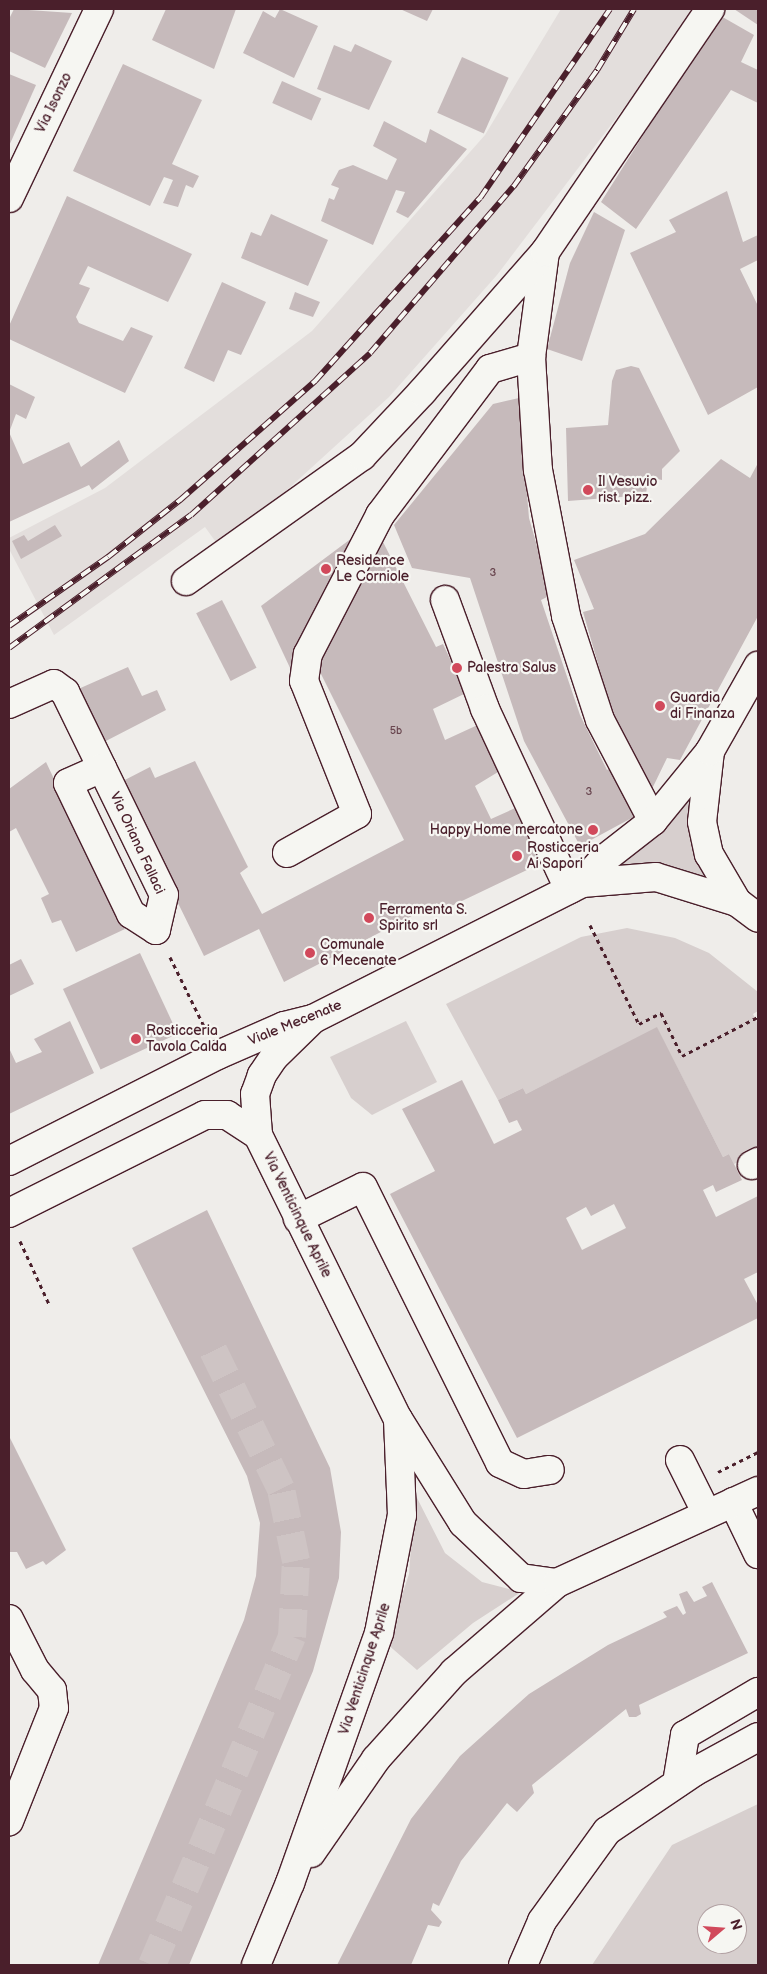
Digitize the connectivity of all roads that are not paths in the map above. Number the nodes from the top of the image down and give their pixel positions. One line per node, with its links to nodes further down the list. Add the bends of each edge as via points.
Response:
1 (99, 9): 3 (main road, Via Isonzo)
2 (710, 9): 4 (main road)
3 (9, 198)
4 (545, 252): 5 (main road); 6 (main road, via 362,456)
5 (531, 357): 12 (main road, via 538,470 566,616 600,720); 13 (main road, via 490,369 385,507 308,654 304,681 357,814)
6 (186, 581)
7 (445, 600): 14 (main road, via 485,709)
8 (758, 666): 10 (main road)
9 (9, 704): 11 (main road, Via Oriana Fallaci, via 54,684 65,692)
10 (710, 751): 12 (main road); 15 (main road, via 702,822 709,854)
11 (102, 768): 11 (main road, Via Oriana Fallaci, via 164,895 156,930 131,914 68,783)
12 (653, 822): 14 (main road, via 602,860)
13 (287, 853)
14 (575, 886): 15 (main road, via 656,877); 17 (main road, Viale Mecenate)
15 (737, 902): 16 (main road)
16 (758, 918)
17 (313, 1019): 18 (main road, Via Venticinque Aprile, via 274,1057 262,1076 255,1094); 19 (main road, Viale Mecenate, via 284,1026 218,1055)
18 (258, 1135): 20 (main road, via 227,1115 205,1114); 21 (main road, Via Venticinque Aprile)
19 (9, 1162)
20 (9, 1212)
21 (298, 1219): 22 (main road, Via Venticinque Aprile); 24 (main road, via 364,1187 500,1463 524,1474)
22 (398, 1419): 29 (main road, Via Venticinque Aprile, via 462,1523 520,1578); 35 (main road, Via Venticinque Aprile, via 402,1515 394,1575 379,1632)
23 (680, 1460): 27 (main road)
24 (550, 1470)
25 (758, 1491): 26 (main road, Via Venticinque Aprile)
26 (733, 1502): 27 (main road, Via Venticinque Aprile); 28 (main road)
27 (707, 1514): 29 (main road, Via Venticinque Aprile)
28 (758, 1554)
29 (558, 1583): 35 (main road, Via Venticinque Aprile, via 454,1672 376,1759)
30 (9, 1618): 34 (main road, via 35,1670 52,1690 54,1708)
31 (758, 1692): 33 (main road, via 685,1735)
32 (758, 1737): 33 (main road)
33 (677, 1783): 37 (main road, via 607,1831 542,1921)
34 (9, 1821)
35 (290, 1883): 36 (main road, Via Venticinque Aprile)
36 (256, 1965)
37 (523, 1965)

